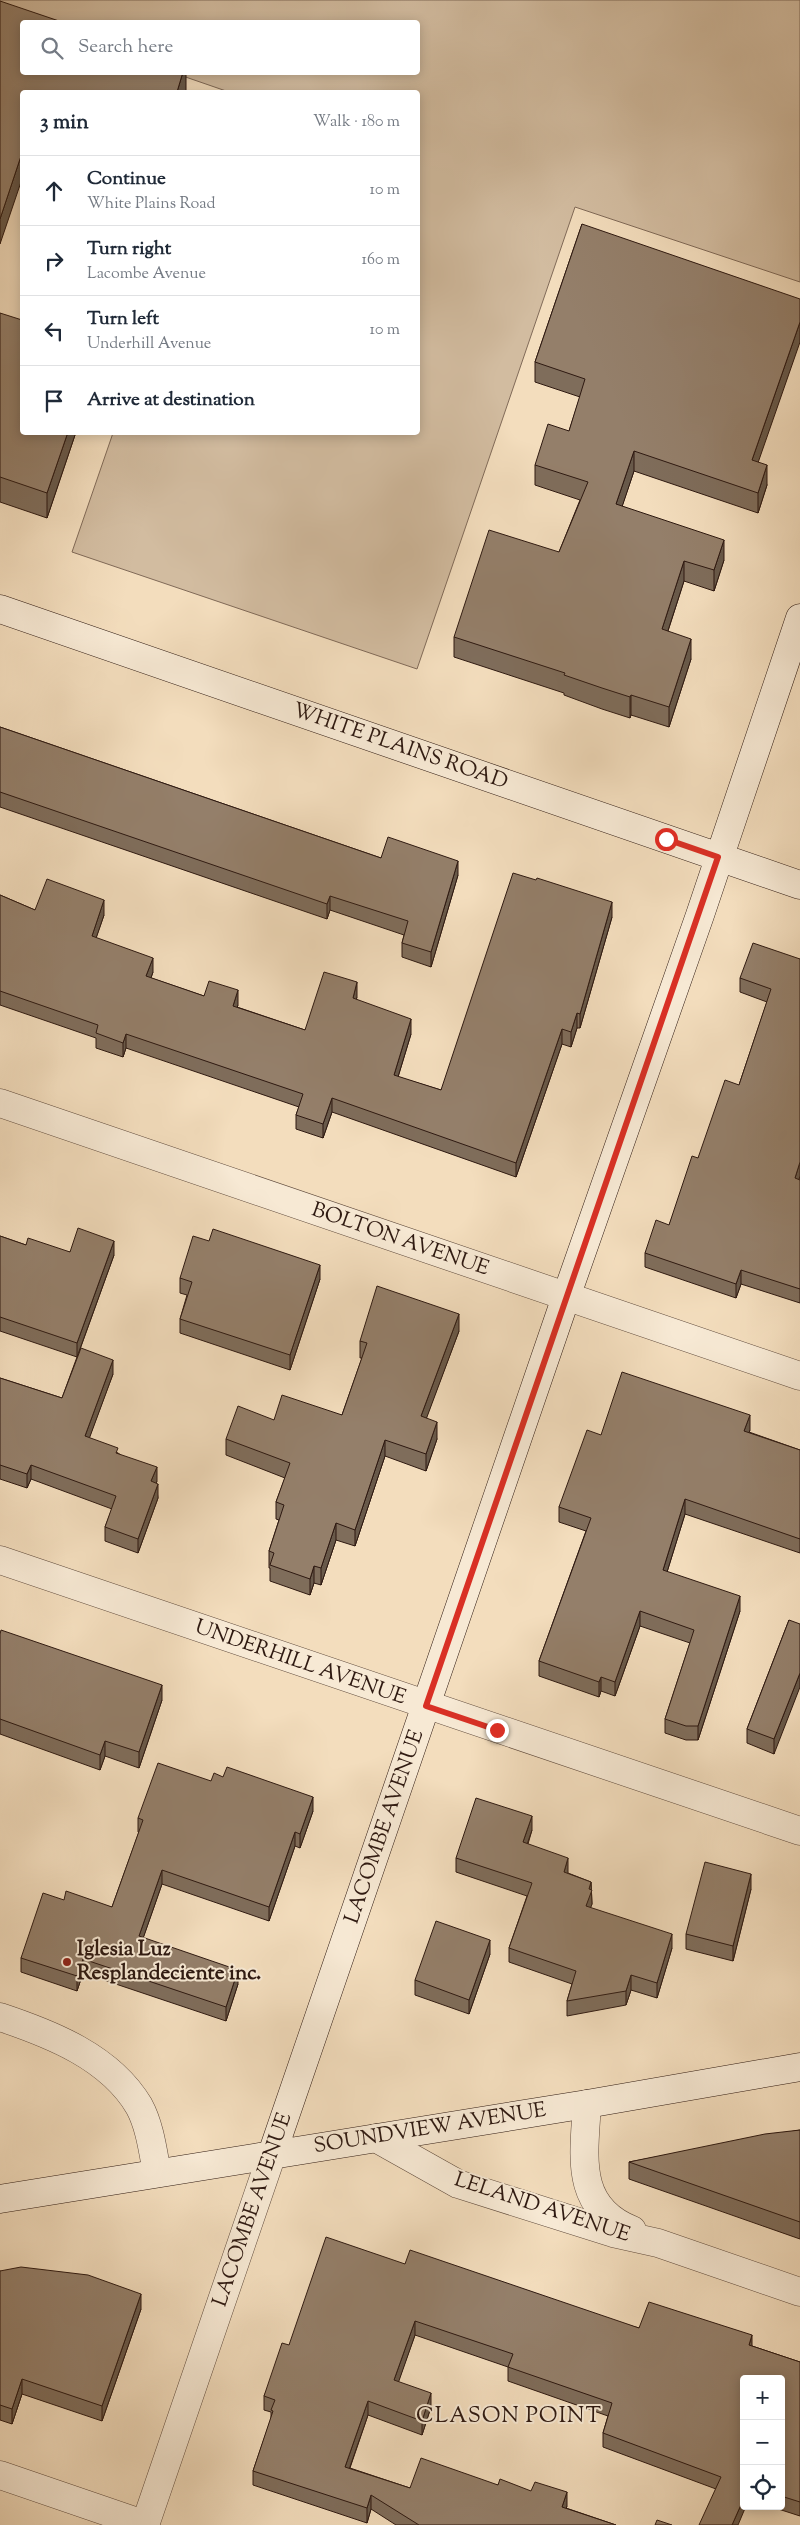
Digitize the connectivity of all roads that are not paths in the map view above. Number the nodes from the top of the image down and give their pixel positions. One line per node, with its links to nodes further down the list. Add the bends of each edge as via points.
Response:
1 (0, 609): 3 (main road, WHITE PLAINS ROAD)
2 (800, 618): 3 (main road, LACOMBE AVENUE)
3 (718, 857): 4 (main road, WHITE PLAINS ROAD); 6 (main road, LACOMBE AVENUE)
4 (800, 885)
5 (0, 1103): 6 (main road, BOLTON AVENUE)
6 (566, 1297): 7 (main road, BOLTON AVENUE); 9 (main road, LACOMBE AVENUE)
7 (800, 1376)
8 (0, 1560): 9 (main road, UNDERHILL AVENUE)
9 (426, 1706): 10 (main road, UNDERHILL AVENUE); 15 (main road, LACOMBE AVENUE)
10 (800, 1831)
11 (0, 2017): 16 (main road, via 90,2056 116,2077 139,2107)
12 (800, 2067): 13 (main road, SOUNDVIEW AVENUE)
13 (587, 2104): 14 (main road, SOUNDVIEW AVENUE); 18 (main road, LELAND AVENUE, via 584,2159 588,2189 599,2207 616,2224)
14 (376, 2138): 15 (main road, SOUNDVIEW AVENUE); 18 (main road, LELAND AVENUE, via 458,2184)
15 (272, 2154): 16 (main road, SOUNDVIEW AVENUE); 21 (main road, LACOMBE AVENUE)
16 (157, 2173): 17 (main road, SOUNDVIEW AVENUE)
17 (0, 2199)
18 (658, 2244): 19 (main road, LELAND AVENUE)
19 (800, 2292)
20 (0, 2475): 21 (main road)
21 (145, 2525)

